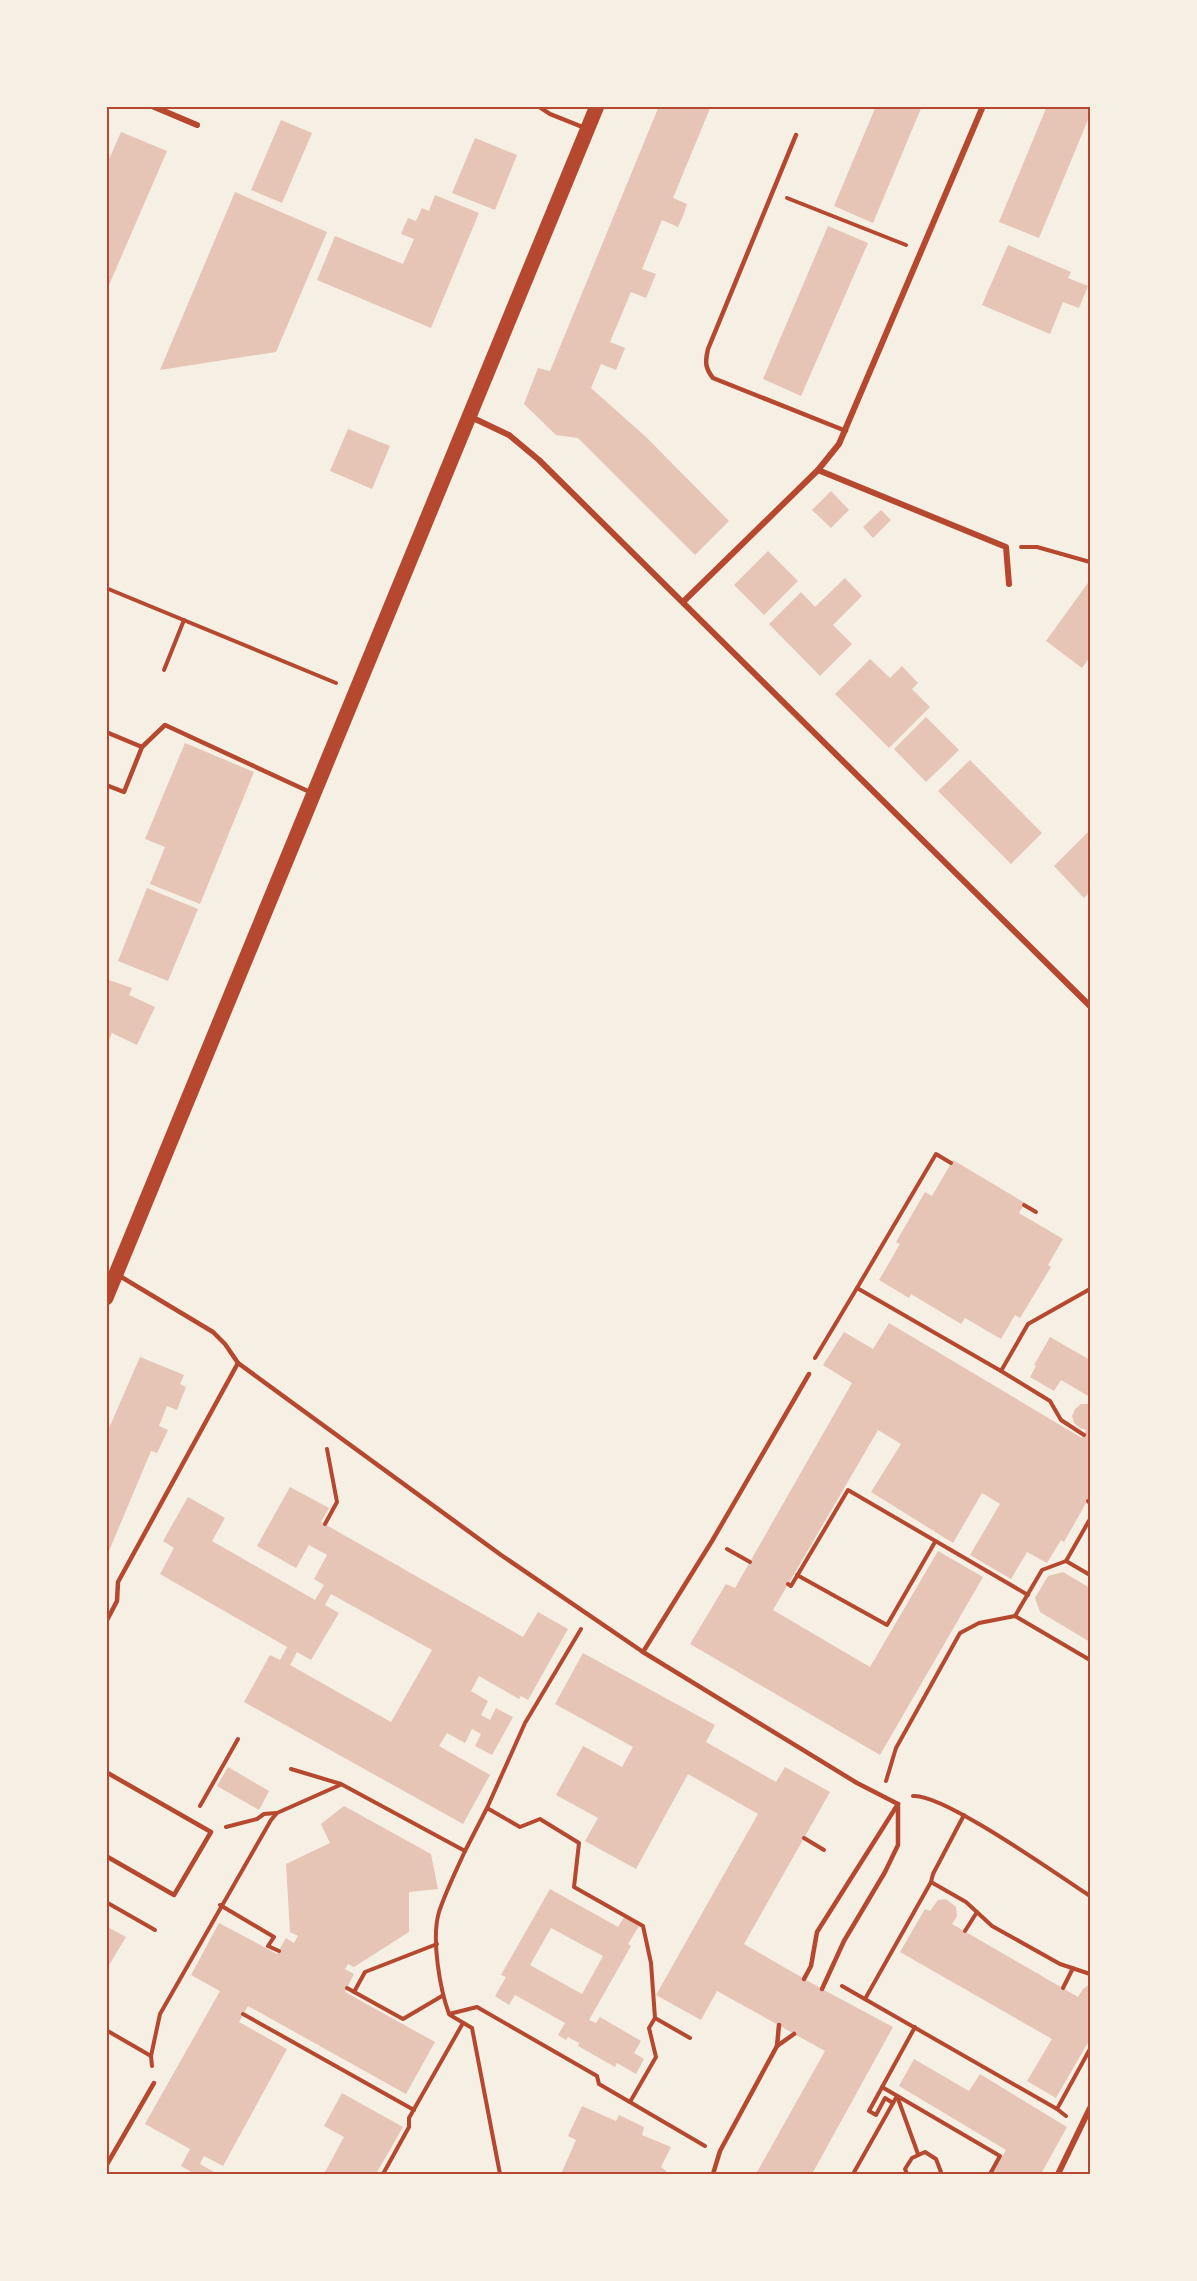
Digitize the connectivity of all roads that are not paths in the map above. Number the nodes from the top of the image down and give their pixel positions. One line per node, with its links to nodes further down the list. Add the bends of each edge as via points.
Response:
1 (152, 106): 5 (street)
2 (538, 106): 6 (lane)
3 (597, 106): 6 (main road)
4 (982, 106): 9 (street)
5 (197, 125)
6 (588, 129): 8 (main road)
7 (796, 135): 9 (lane, via 708,349 706,370 713,378)
8 (469, 416): 12 (street, via 509,435 539,460); 16 (main road)
9 (846, 431): 10 (street)
10 (818, 470): 11 (street, via 1006,547); 12 (street)
11 (1010, 584)
12 (683, 602): 17 (street)
13 (106, 732): 14 (lane)
14 (142, 747): 15 (lane, via 124,792); 16 (lane, via 165,725)
15 (106, 785)
16 (315, 794): 18 (main road)
17 (1090, 1006)
18 (114, 1272): 19 (main road); 20 (lane, via 205,1326)
19 (106, 1298)
20 (238, 1363): 22 (lane, via 118,1582 117,1601); 23 (lane, via 501,1555)
21 (809, 1374): 23 (lane)
22 (106, 1622)
23 (643, 1652): 25 (lane, via 777,1736)
24 (106, 1772): 26 (lane, via 211,1832 174,1895)
25 (898, 1804): 27 (lane, via 817,1932 811,1966); 28 (lane, via 898,1845)
26 (106, 1856)
27 (804, 1979)
28 (822, 1989)
29 (779, 2025): 31 (lane)
30 (794, 2034): 31 (lane)
31 (777, 2046): 35 (lane, via 719,2152)
32 (154, 2083): 34 (lane)
33 (1090, 2108): 36 (street)
34 (106, 2166)
35 (713, 2175)
36 (1058, 2175)

